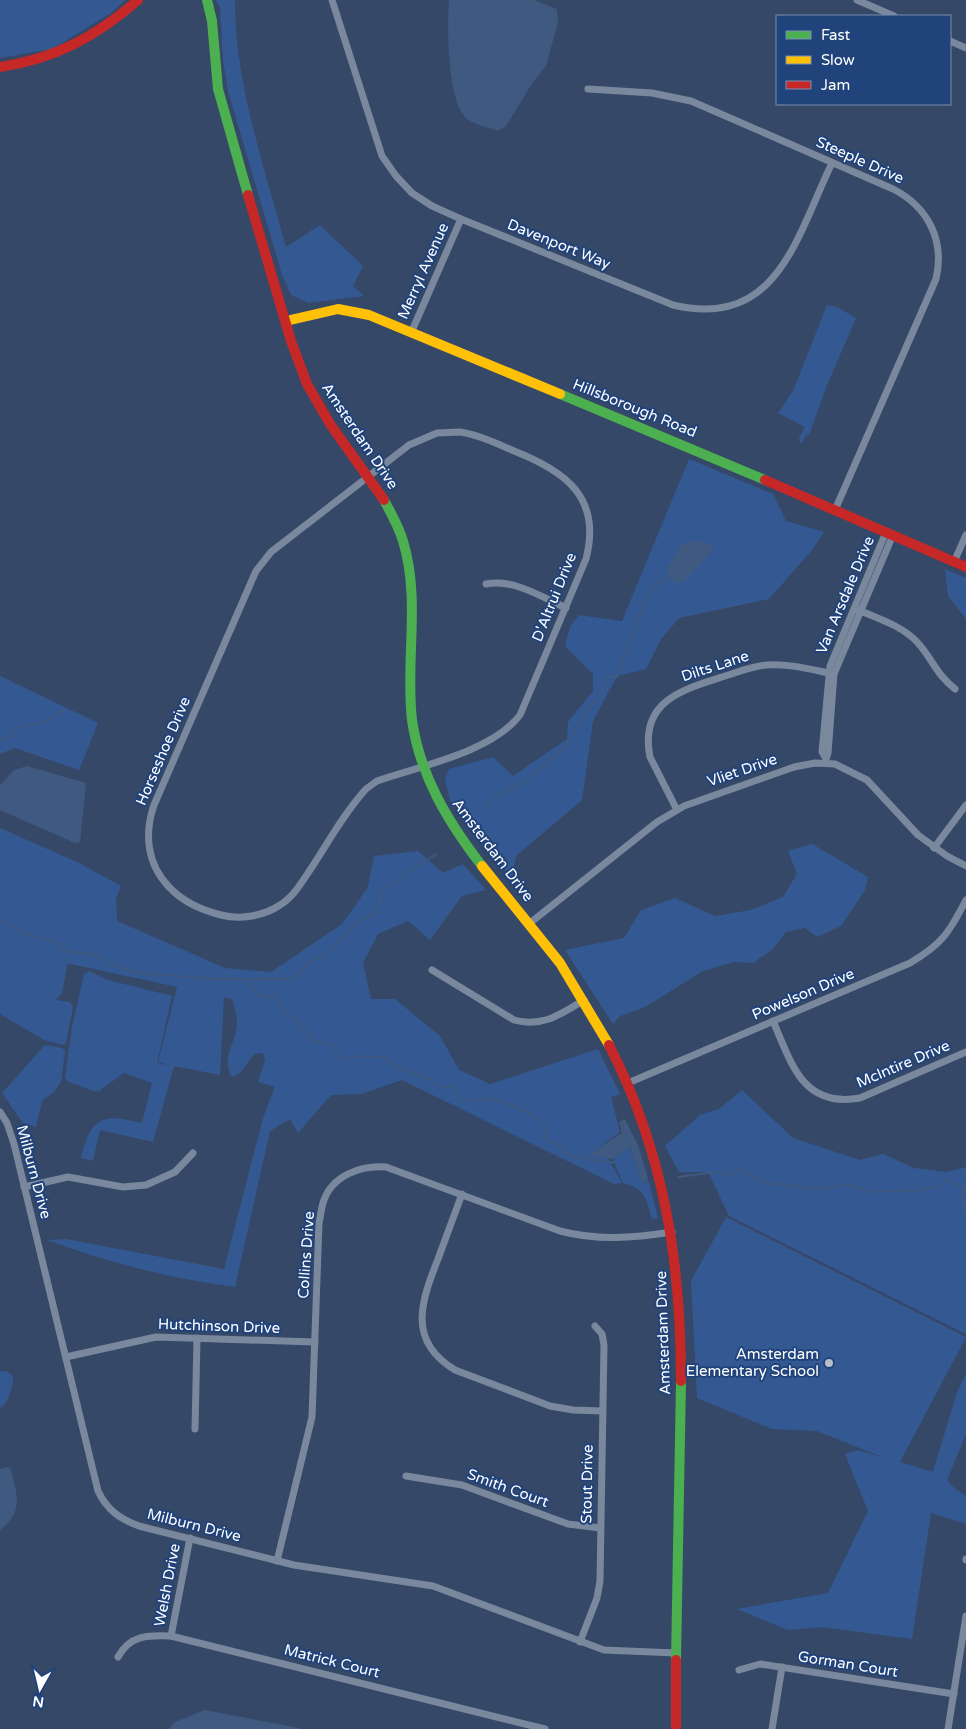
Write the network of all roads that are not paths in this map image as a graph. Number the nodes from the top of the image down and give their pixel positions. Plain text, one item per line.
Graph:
1 (138, 0) edge
2 (207, 0) edge
3 (332, 0) edge
4 (857, 0) edge
5 (892, 15) edge
6 (951, 41) edge
7 (966, 48) edge
8 (0, 67) edge
9 (588, 89) dead end
10 (832, 162) junction
11 (461, 219) junction
12 (286, 322) junction
13 (411, 333) junction
14 (369, 475) junction
15 (835, 510) junction
16 (889, 534) junction
17 (966, 535) edge
18 (954, 562) junction
19 (966, 568) edge
20 (486, 584) dead end
21 (566, 608) junction
22 (856, 609) junction
23 (831, 673) junction
24 (955, 689) dead end
25 (825, 760) junction
26 (423, 765) junction
27 (966, 805) edge
28 (677, 810) junction
29 (934, 848) junction
30 (966, 866) edge
31 (966, 900) edge
32 (530, 923) junction
33 (432, 970) dead end
34 (584, 1000) junction
35 (773, 1021) junction
36 (966, 1052) edge
37 (628, 1083) junction
38 (0, 1112) edge
39 (193, 1153) dead end
40 (24, 1186) junction
41 (462, 1194) junction
42 (672, 1232) junction
43 (595, 1326) dead end
44 (197, 1338) junction
45 (315, 1342) junction
46 (66, 1357) junction
47 (602, 1411) junction
48 (195, 1429) dead end
49 (406, 1476) dead end
50 (600, 1528) junction
51 (190, 1538) junction
52 (277, 1561) junction
53 (966, 1616) edge
54 (171, 1636) junction
55 (580, 1642) junction
56 (676, 1652) junction
57 (118, 1657) dead end
58 (782, 1667) junction
59 (739, 1670) dead end
60 (954, 1694) junction
61 (546, 1729) edge
62 (676, 1729) edge
63 (772, 1729) edge
64 (948, 1729) edge

1 - 8 street
2 - 12 street, Amsterdam Drive
3 - 11 street, Davenport Way
4 - 5 street
6 - 7 street
9 - 10 street, Steeple Drive
10 - 11 street, Davenport Way
10 - 15 street, Steeple Drive
11 - 13 street, Merryl Avenue
12 - 13 street, Hillsborough Road
12 - 14 street, Amsterdam Drive
13 - 15 street, Hillsborough Road
14 - 21 street, D'Altrui Drive
14 - 26 street, Amsterdam Drive
14 - 26 street, Horseshoe Drive
15 - 16 street, Hillsborough Road
16 - 18 street, Hillsborough Road
16 - 22 street, Van Arsdale Drive
17 - 18 street
18 - 19 street, Hillsborough Road
20 - 21 street
21 - 26 street, D'Altrui Drive
22 - 23 street, Van Arsdale Drive
22 - 24 street
23 - 25 street, Van Arsdale Drive
23 - 28 street, Dilts Lane
25 - 28 street, Vliet Drive
25 - 29 street, Vliet Drive
26 - 32 street, Amsterdam Drive
27 - 29 street
28 - 32 street, Vliet Drive
29 - 30 street, Vliet Drive
31 - 35 street, Powelson Drive
32 - 34 street, Amsterdam Drive
33 - 34 street
34 - 37 street, Amsterdam Drive
35 - 36 street, McIntire Drive
35 - 37 street, Powelson Drive
37 - 42 street, Amsterdam Drive
38 - 40 street, Milburn Drive
39 - 40 street
40 - 46 street, Milburn Drive
41 - 42 street, Collins Drive
41 - 45 street, Collins Drive
41 - 47 street
42 - 56 street, Amsterdam Drive
43 - 47 street, Stout Drive
44 - 45 street, Hutchinson Drive
44 - 46 street, Hutchinson Drive
44 - 48 street
45 - 52 street, Collins Drive
46 - 51 street, Milburn Drive
47 - 50 street, Stout Drive
49 - 50 street, Smith Court
50 - 55 street, Stout Drive
51 - 52 street, Milburn Drive
51 - 54 street, Welsh Drive
52 - 55 street, Milburn Drive
53 - 60 street
54 - 57 street, Matrick Court
54 - 61 street, Matrick Court
55 - 56 street, Milburn Drive
56 - 62 street, Amsterdam Drive
58 - 59 street, Gorman Court
58 - 60 street, Gorman Court
58 - 63 street
60 - 64 street

